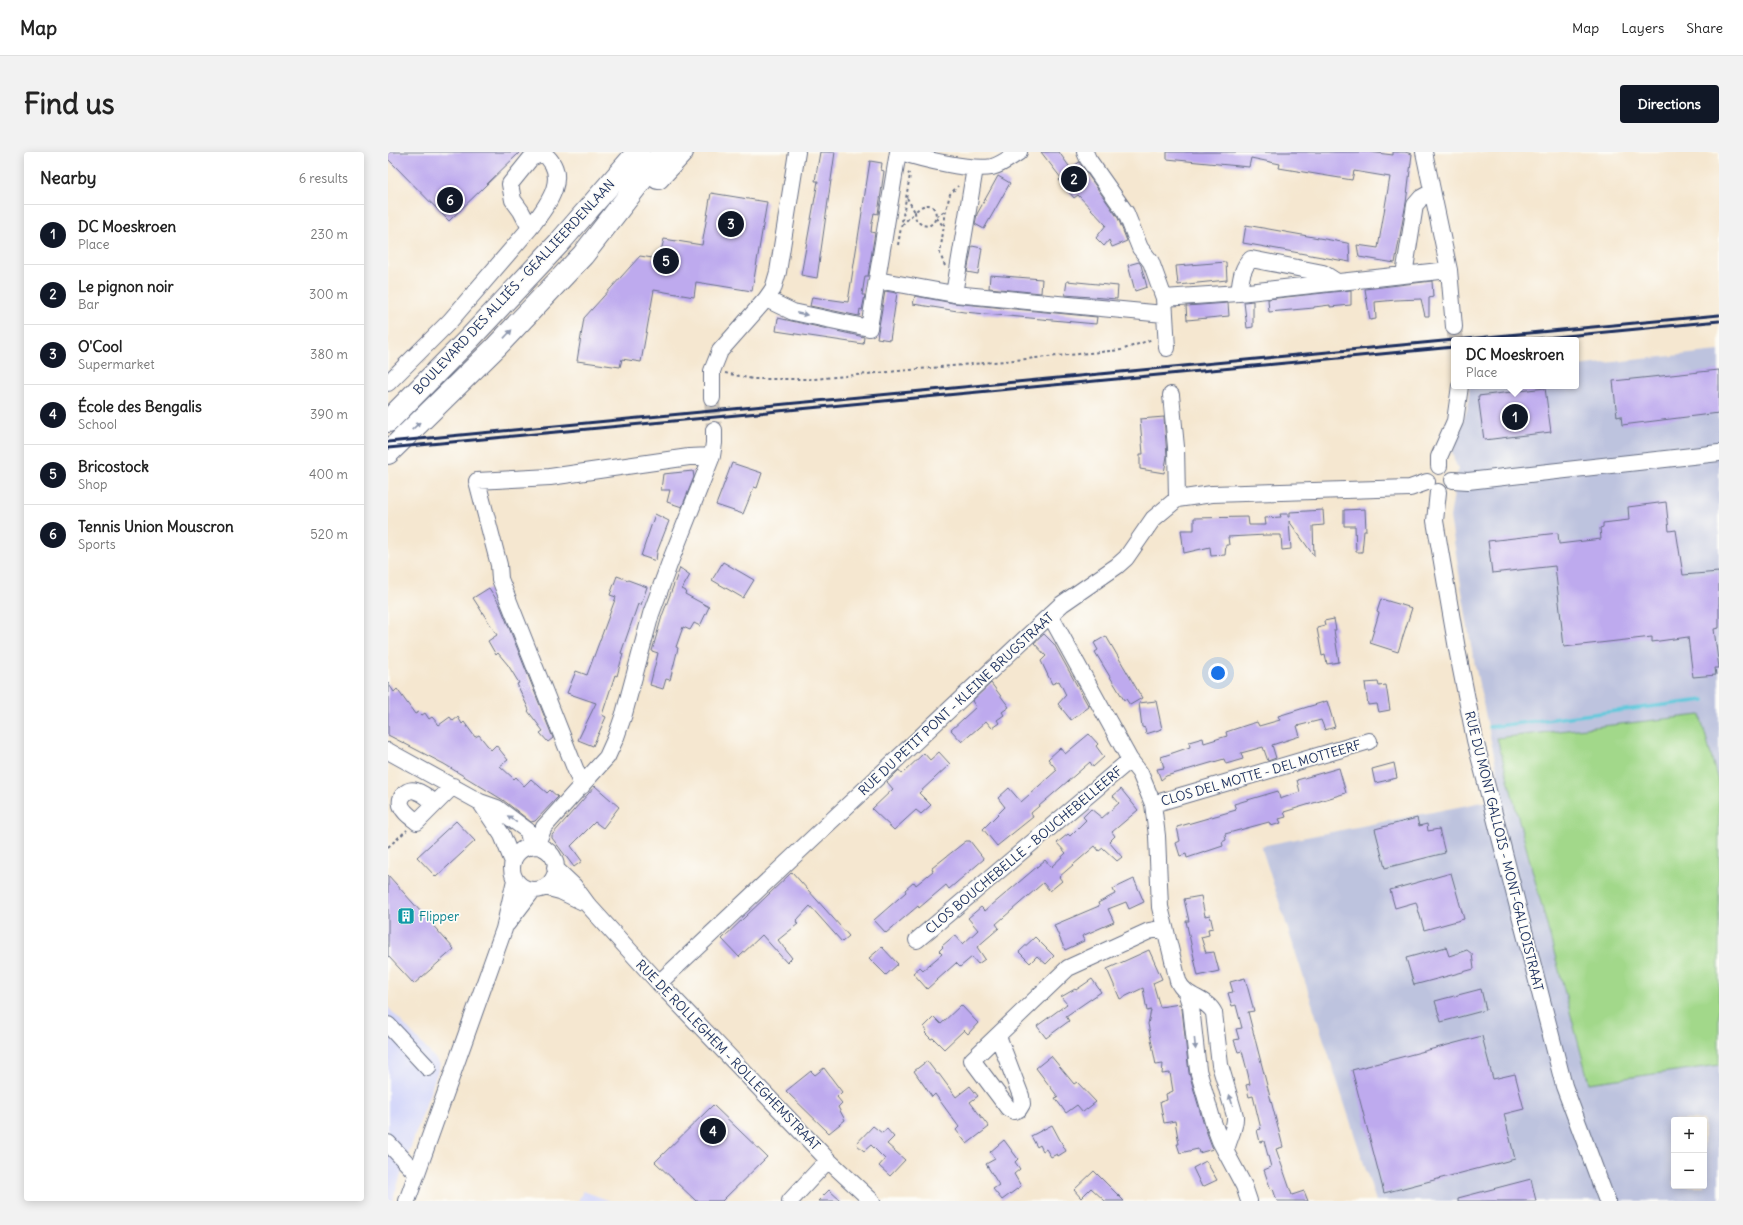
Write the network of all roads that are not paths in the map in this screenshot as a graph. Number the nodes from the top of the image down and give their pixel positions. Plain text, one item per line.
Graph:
1 (625, 152) edge
2 (638, 152) edge
3 (663, 152) edge
4 (682, 152) edge
5 (797, 152) edge
6 (899, 152) edge
7 (1019, 152) edge
8 (1085, 152) edge
9 (1424, 152) edge
10 (975, 168) junction
11 (607, 188) junction
12 (1432, 192) junction
13 (530, 228) dead end
14 (584, 255) junction
15 (1449, 270) junction
16 (1404, 275) junction
17 (877, 280) junction
18 (1337, 282) junction
19 (954, 294) junction
20 (1240, 294) junction
21 (766, 299) junction
22 (1164, 306) junction
23 (1454, 327) tunnel mouth
24 (1166, 341) road end
25 (388, 383) edge
26 (1460, 389) edge
27 (1171, 395) dead end
28 (712, 398) tunnel mouth
29 (388, 420) edge
30 (714, 430) tunnel mouth
31 (388, 453) edge
32 (1719, 453) edge
33 (712, 456) junction
34 (1439, 466) junction
35 (1453, 480) junction
36 (1433, 487) junction
37 (1177, 499) junction
38 (1050, 615) junction
39 (1369, 741) dead end
40 (388, 751) edge
41 (1130, 760) junction
42 (453, 786) junction
43 (582, 786) junction
44 (480, 802) junction
45 (435, 804) junction
46 (1153, 804) junction
47 (533, 846) junction
48 (513, 862) junction
49 (556, 868) junction
50 (515, 880) junction
51 (539, 888) junction
52 (588, 906) junction
53 (1165, 928) junction
54 (504, 929) junction
55 (917, 940) dead end
56 (659, 983) junction
57 (1186, 992) junction
58 (1210, 1007) junction
59 (1192, 1016) junction
60 (388, 1025) edge
61 (998, 1036) dead end
62 (1220, 1065) junction
63 (428, 1068) dead end
64 (1198, 1070) junction
65 (1236, 1119) junction
66 (1213, 1122) junction
67 (388, 1143) edge
68 (1226, 1151) junction
69 (828, 1160) junction
70 (417, 1174) junction
71 (408, 1201) edge
72 (790, 1201) edge
73 (872, 1201) edge
74 (1250, 1201) edge
75 (1607, 1201) edge

1 - 11 highway
2 - 11 highway, BOULEVARD DES ALLIÉS - GEALLIEERDENLAAN
3 - 14 highway, BOULEVARD DES ALLIÉS - GEALLIEERDENLAAN
4 - 14 highway
5 - 21 street
6 - 10 street
6 - 17 street
7 - 10 street
8 - 22 street
9 - 12 street
10 - 19 street
11 - 29 highway, BOULEVARD DES ALLIÉS - GEALLIEERDENLAAN
12 - 15 street
12 - 16 street
13 - 25 street
31 -> 14 highway, BOULEVARD DES ALLIÉS - GEALLIEERDENLAAN
15 - 16 street
15 - 23 street
16 - 18 street
17 - 19 street
21 -> 17 street
18 - 20 street
18 - 20 street
19 - 22 street
20 - 22 street
21 - 28 street
22 - 24 street
26 - 34 street
27 - 37 street
30 - 33 street
32 - 35 street
33 - 43 street
33 - 43 street
34 - 35 street
34 - 36 street
35 - 36 street
36 - 37 street
36 - 75 street, RUE DU MONT GALLOIS - MONT-GALLOISTRAAT
37 - 38 street, RUE DU PETIT PONT - KLEINE BRUGSTRAAT
38 - 41 street
38 - 56 street, RUE DU PETIT PONT - KLEINE BRUGSTRAAT
39 - 46 street, CLOS DEL MOTTE - DEL MOTTEERF
40 - 42 street
41 - 46 street
41 - 55 street, CLOS BOUCHEBELLE - BOUCHEBELLEERF
42 - 44 street
42 - 45 street
43 - 47 street
47 -> 44 street
44 - 48 street
45 - 45 street
46 - 53 street
47 - 48 street
47 - 49 street
48 - 50 street
49 - 51 street
49 - 52 street, RUE DE ROLLEGHEM - ROLLEGHEMSTRAAT
50 - 51 street
50 - 54 street
51 - 52 street, RUE DE ROLLEGHEM - ROLLEGHEMSTRAAT
51 - 54 street
52 - 56 street, RUE DE ROLLEGHEM - ROLLEGHEMSTRAAT
53 - 57 street
53 - 61 street
54 - 70 street
56 - 69 street, RUE DE ROLLEGHEM - ROLLEGHEMSTRAAT
57 - 58 street
57 - 59 street
58 - 59 street
58 - 62 street
59 -> 64 street
60 - 63 street
62 - 64 street
65 -> 62 street
64 - 66 street
65 - 66 street
65 - 68 street
66 - 68 street
67 - 70 street
68 - 74 street
69 - 72 street
69 - 73 street, RUE DE ROLLEGHEM - ROLLEGHEMSTRAAT
70 - 71 street

